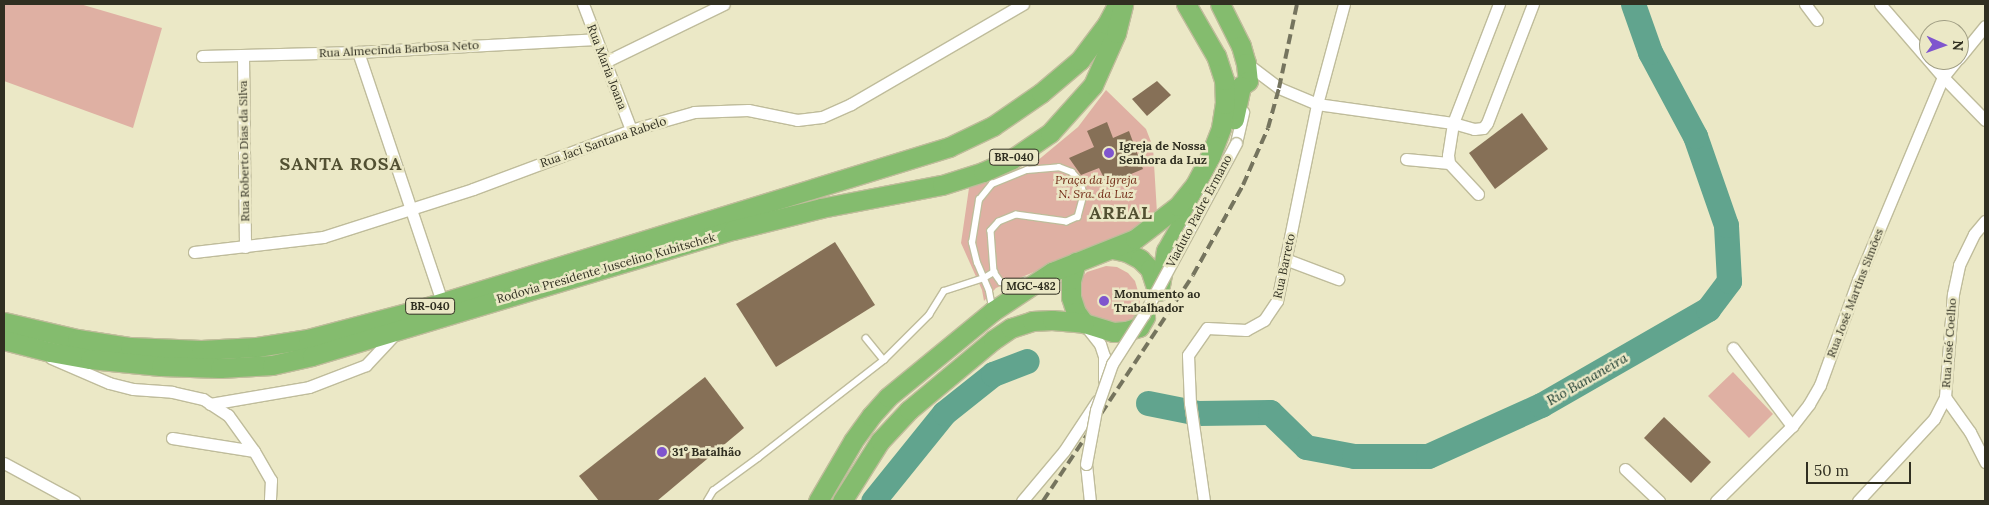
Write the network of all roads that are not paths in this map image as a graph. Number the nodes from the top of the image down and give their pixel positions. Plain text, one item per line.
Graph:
1 (583, 4) edge
2 (724, 4) edge
3 (1023, 4) edge
4 (1117, 4) edge
5 (1123, 4) edge
6 (1186, 4) edge
7 (1220, 4) edge
8 (1344, 4) edge
9 (1499, 4) edge
10 (1533, 4) edge
11 (1805, 4) edge
12 (1880, 4) edge
13 (1817, 20) dead end
14 (1985, 26) edge
15 (596, 39) junction
16 (1969, 46) edge
17 (358, 52) junction
18 (243, 55) junction
19 (202, 56) dead end
20 (605, 62) junction
21 (1949, 70) edge
22 (1943, 77) junction
23 (1240, 78) junction
24 (1317, 104) junction
25 (1985, 120) edge
26 (1453, 123) junction
27 (631, 130) junction
28 (1406, 160) dead end
29 (1449, 163) junction
30 (1478, 194) dead end
31 (412, 209) junction
32 (1985, 221) edge
33 (245, 247) junction
34 (1113, 249) junction
35 (194, 252) dead end
36 (1286, 259) junction
37 (1076, 262) junction
38 (994, 272) junction
39 (1052, 272) junction
40 (984, 278) junction
41 (1338, 279) dead end
42 (1158, 298) junction
43 (442, 302) junction
44 (993, 311) junction
45 (4, 322) edge
46 (1084, 323) junction
47 (1139, 327) junction
48 (399, 330) junction
49 (866, 338) dead end
50 (4, 340) edge
51 (29, 347) junction
52 (1733, 348) dead end
53 (884, 360) junction
54 (1103, 392) junction
55 (1945, 397) junction
56 (210, 404) junction
57 (1792, 426) junction
58 (172, 438) dead end
59 (254, 451) junction
60 (1985, 462) edge
61 (4, 463) edge
62 (1625, 469) dead end
63 (74, 501) edge
64 (270, 501) edge
65 (707, 501) edge
66 (818, 501) edge
67 (842, 501) edge
68 (1022, 501) edge
69 (1090, 501) edge
70 (1204, 501) edge
71 (1658, 501) edge
72 (1716, 501) edge
73 (1858, 501) edge

1 - 15 street, Rua Maria Joana
2 - 20 street
3 - 27 street, Rua Jaci Santana Rabelo
4 - 43 highway, Rodovia Presidente Juscelino Kubitschek / BR-040
5 - 48 highway, Rodovia Presidente Juscelino Kubitschek / BR-040
6 - 23 highway, MGC-482
7 - 23 highway, MGC-482
8 - 24 street, Rua Barreto
9 - 26 street
10 - 26 street
11 - 13 street
12 - 22 street
14 - 16 street, Rua José Martins Simões
15 - 17 street, Rua Almecinda Barbosa Neto
15 - 20 street, Rua Maria Joana
17 - 18 street, Rua Almecinda Barbosa Neto
17 - 31 street
18 - 19 street, Rua Almecinda Barbosa Neto
18 - 33 street, Rua Roberto Dias da Silva
20 - 27 street, Rua Maria Joana
21 - 22 street, Rua José Martins Simões
22 - 25 street
22 - 57 street, Rua José Martins Simões
23 - 24 street
23 - 34 highway, MGC-482
23 - 42 highway
23 - 69 street, Viaduto Padre Ermano, bridge
24 - 26 street
24 - 36 street, Rua Barreto
26 - 29 street
27 - 31 street, Rua Jaci Santana Rabelo
28 - 29 street
29 - 30 street
31 - 33 street, Rua Jaci Santana Rabelo
31 - 43 street
32 - 55 street, Rua José Coelho
33 - 35 street, Rua Jaci Santana Rabelo
34 - 37 highway, MGC-482
34 - 42 highway
36 - 41 street
36 - 70 street, Rua Barreto
37 - 39 highway, MGC-482
37 - 46 highway
38 - 39 lane
38 - 40 lane
38 - 40 lane
39 - 44 highway, MGC-482
40 - 44 lane
40 - 53 lane
42 - 47 highway
43 - 45 highway, Rodovia Presidente Juscelino Kubitschek / BR-040
44 - 66 highway, MGC-482
46 - 47 highway
46 - 54 street
46 - 67 highway
47 - 54 street
48 - 51 highway, Rodovia Presidente Juscelino Kubitschek / BR-040
48 - 56 street
49 - 53 lane
50 - 51 highway, Rodovia Presidente Juscelino Kubitschek / BR-040
51 - 56 street
52 - 57 street
53 - 65 lane
54 - 68 street
55 - 60 street
55 - 73 street, Rua José Coelho
56 - 59 street
57 - 72 street, Rua José Martins Simões
58 - 59 street
59 - 64 street
61 - 63 street
62 - 71 street

